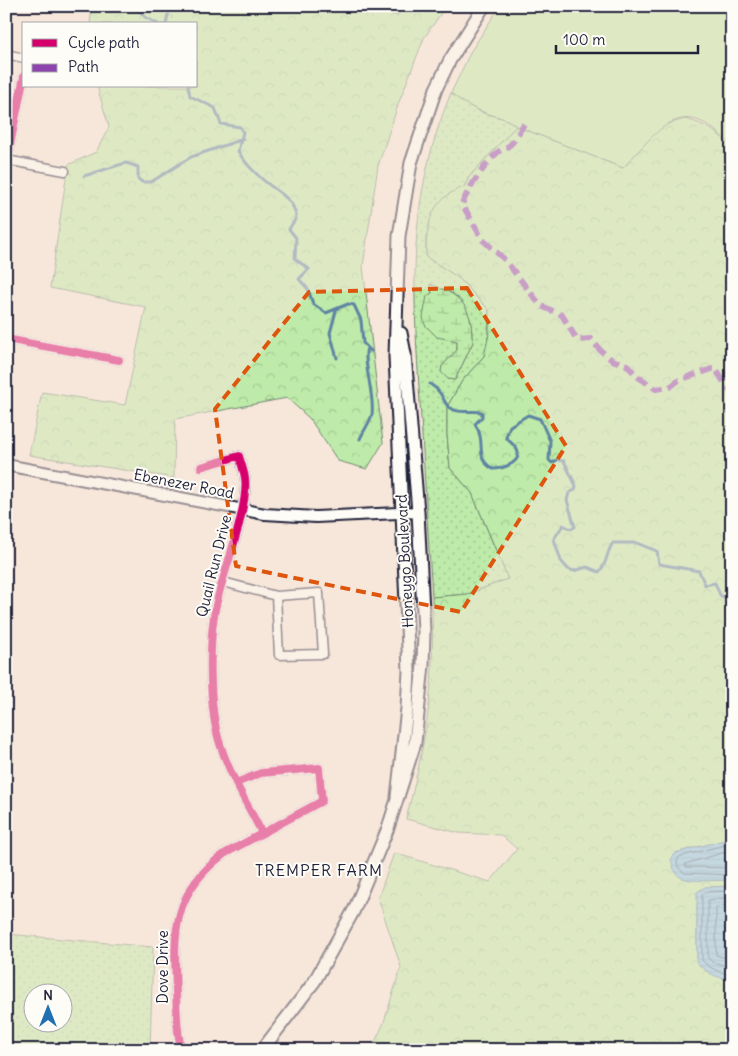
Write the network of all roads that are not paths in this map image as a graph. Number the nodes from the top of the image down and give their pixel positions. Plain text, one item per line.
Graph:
1 (484, 6) edge
2 (6, 54) edge
3 (22, 58) edge
4 (22, 86) edge
5 (7, 162) edge
6 (64, 171) dead end
7 (398, 321) junction
8 (6, 339) edge
9 (119, 360) dead end
10 (6, 465) edge
11 (201, 467) dead end
12 (241, 511) junction
13 (418, 512) junction
14 (401, 513) junction
15 (223, 582) junction
16 (276, 596) junction
17 (236, 783) junction
18 (397, 797) junction
19 (262, 833) junction
20 (182, 1050) edge
21 (262, 1050) edge

1 - 7 main road, Honeygo Boulevard
2 - 3 street
4 - 5 street
5 - 6 street
7 - 13 main road, Honeygo Boulevard
7 - 14 main road, Honeygo Boulevard
8 - 9 street
10 - 12 street, Ebenezer Road
11 - 12 street, Quail Run Drive
12 - 14 street, Ebenezer Road
12 - 15 street, Quail Run Drive
13 - 14 street, Ebenezer Road
13 - 18 main road, Honeygo Boulevard
14 - 18 main road, Honeygo Boulevard
15 - 16 street
15 - 17 street, Quail Run Drive
16 - 16 street
17 - 19 street, Quail Run Drive
17 - 19 street, Dove Drive
18 - 21 main road, Honeygo Boulevard
19 - 20 street, Dove Drive

